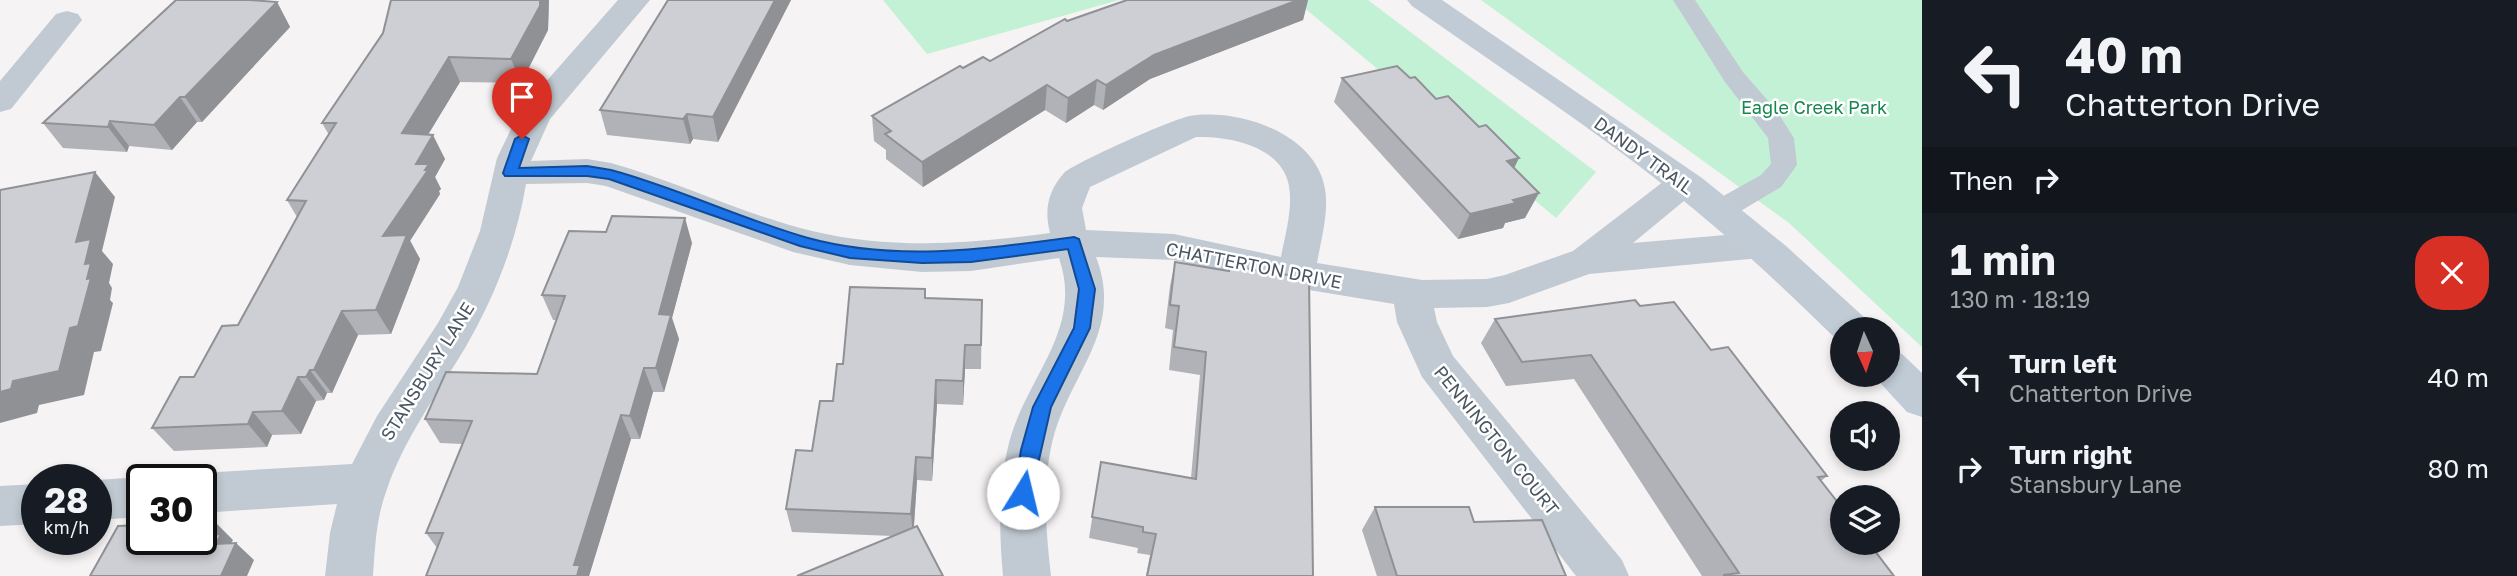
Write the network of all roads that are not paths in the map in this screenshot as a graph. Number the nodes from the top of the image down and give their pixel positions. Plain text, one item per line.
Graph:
1 (633, 0) edge
2 (1422, 0) edge
3 (1684, 0) edge
4 (67, 20) dead end
5 (0, 102) edge
6 (510, 173) junction
7 (1684, 183) junction
8 (1719, 211) junction
9 (1074, 243) junction
10 (1760, 245) junction
11 (1586, 261) junction
12 (1297, 274) junction
13 (1411, 293) junction
14 (1839, 317) edge
15 (1900, 377) edge
16 (1922, 400) edge
17 (365, 483) junction
18 (217, 493) edge
19 (21, 505) edge
20 (0, 506) edge
21 (349, 576) edge
22 (1027, 576) edge
23 (1605, 576) edge

1 - 6 street, STANSBURY LANE
2 - 7 street, DANDY TRAIL
3 - 8 lane
4 - 5 street
6 - 9 street, CHATTERTON DRIVE
6 - 17 street, STANSBURY LANE
7 - 8 street, DANDY TRAIL
7 - 11 street, CHATTERTON DRIVE
8 - 10 street, DANDY TRAIL
9 - 12 street, CHATTERTON DRIVE
9 - 12 street
9 - 22 street
10 - 11 street
10 - 14 street, DANDY TRAIL
11 - 13 street, CHATTERTON DRIVE
12 - 13 street, CHATTERTON DRIVE
13 - 23 street, PENNINGTON COURT
15 - 16 street
17 - 18 street
17 - 21 street, STANSBURY LANE
19 - 20 street

